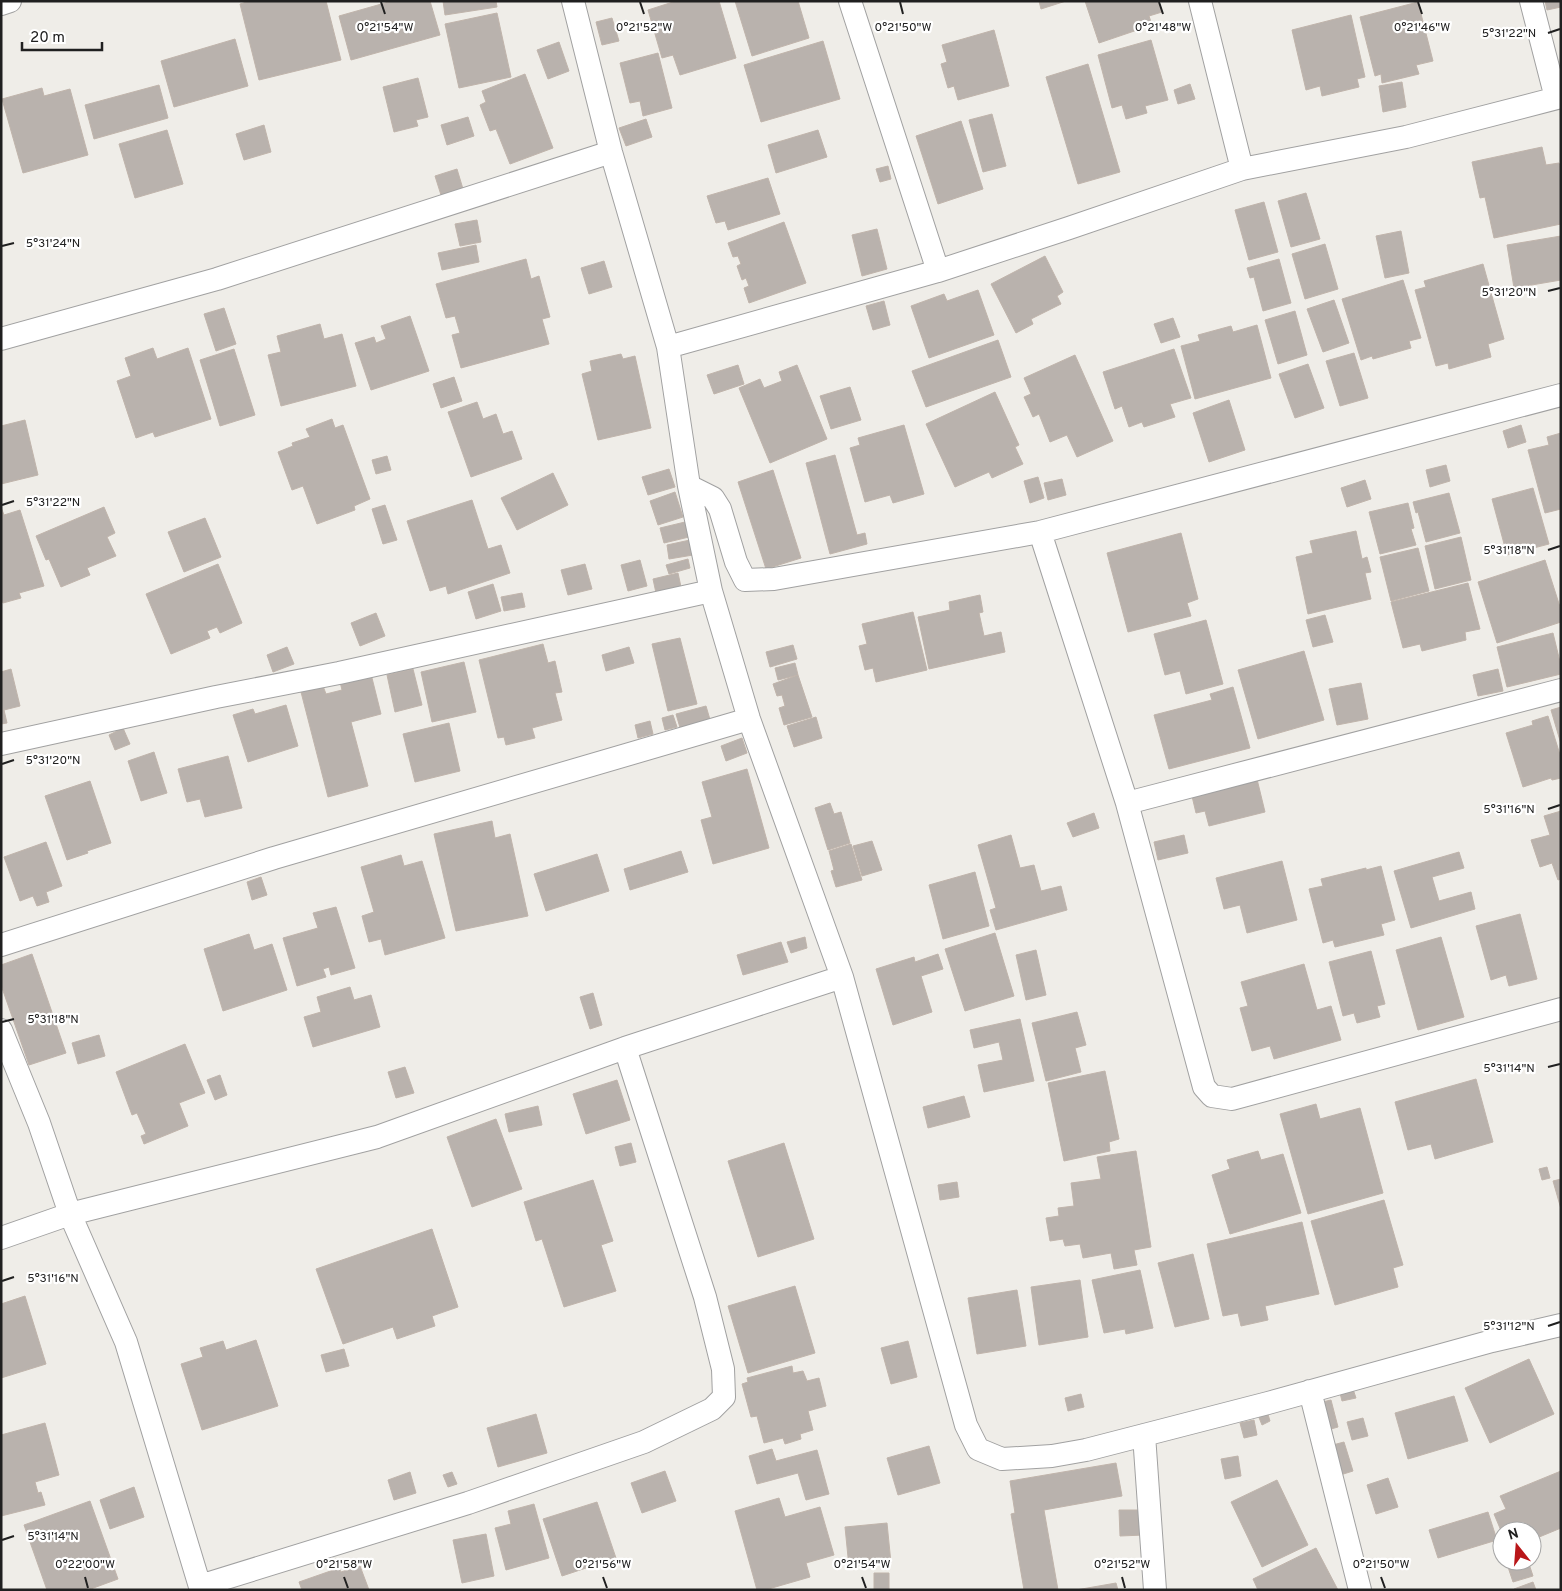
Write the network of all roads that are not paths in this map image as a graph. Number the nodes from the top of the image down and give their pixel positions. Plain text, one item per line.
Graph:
1 (10, 1) edge
2 (573, 1) edge
3 (850, 1) edge
4 (1200, 1) edge
5 (1532, 1) edge
6 (1, 4) edge
7 (1558, 98) edge
8 (611, 152) junction
9 (1242, 169) junction
10 (938, 271) junction
11 (1, 339) edge
12 (668, 347) junction
13 (1561, 395) edge
14 (689, 486) junction
15 (1040, 532) junction
16 (711, 591) junction
17 (1561, 690) edge
18 (749, 719) junction
19 (1, 744) edge
20 (1127, 803) junction
21 (1, 945) edge
22 (842, 977) junction
23 (1561, 1009) edge
24 (1, 1030) edge
25 (625, 1048) junction
26 (70, 1214) junction
27 (1, 1238) edge
28 (1561, 1325) edge
29 (1310, 1391) junction
30 (1144, 1435) junction
31 (200, 1588) edge
32 (1155, 1590) edge
33 (1360, 1590) edge

1 - 6 street
2 - 8 street
3 - 10 street
4 - 9 street
5 - 7 street
7 - 9 street
8 - 11 street
8 - 12 street
9 - 10 street
10 - 12 street
12 - 14 street
13 - 15 street
14 - 15 street
14 - 16 street
15 - 20 street
16 - 18 street
16 - 19 street
17 - 20 street
18 - 21 street
18 - 22 street
20 - 23 street
22 - 25 street
22 - 30 street
24 - 26 street
25 - 26 street
25 - 31 street
26 - 27 street
26 - 31 street
28 - 29 street
29 - 30 street
29 - 33 street
30 - 32 street

